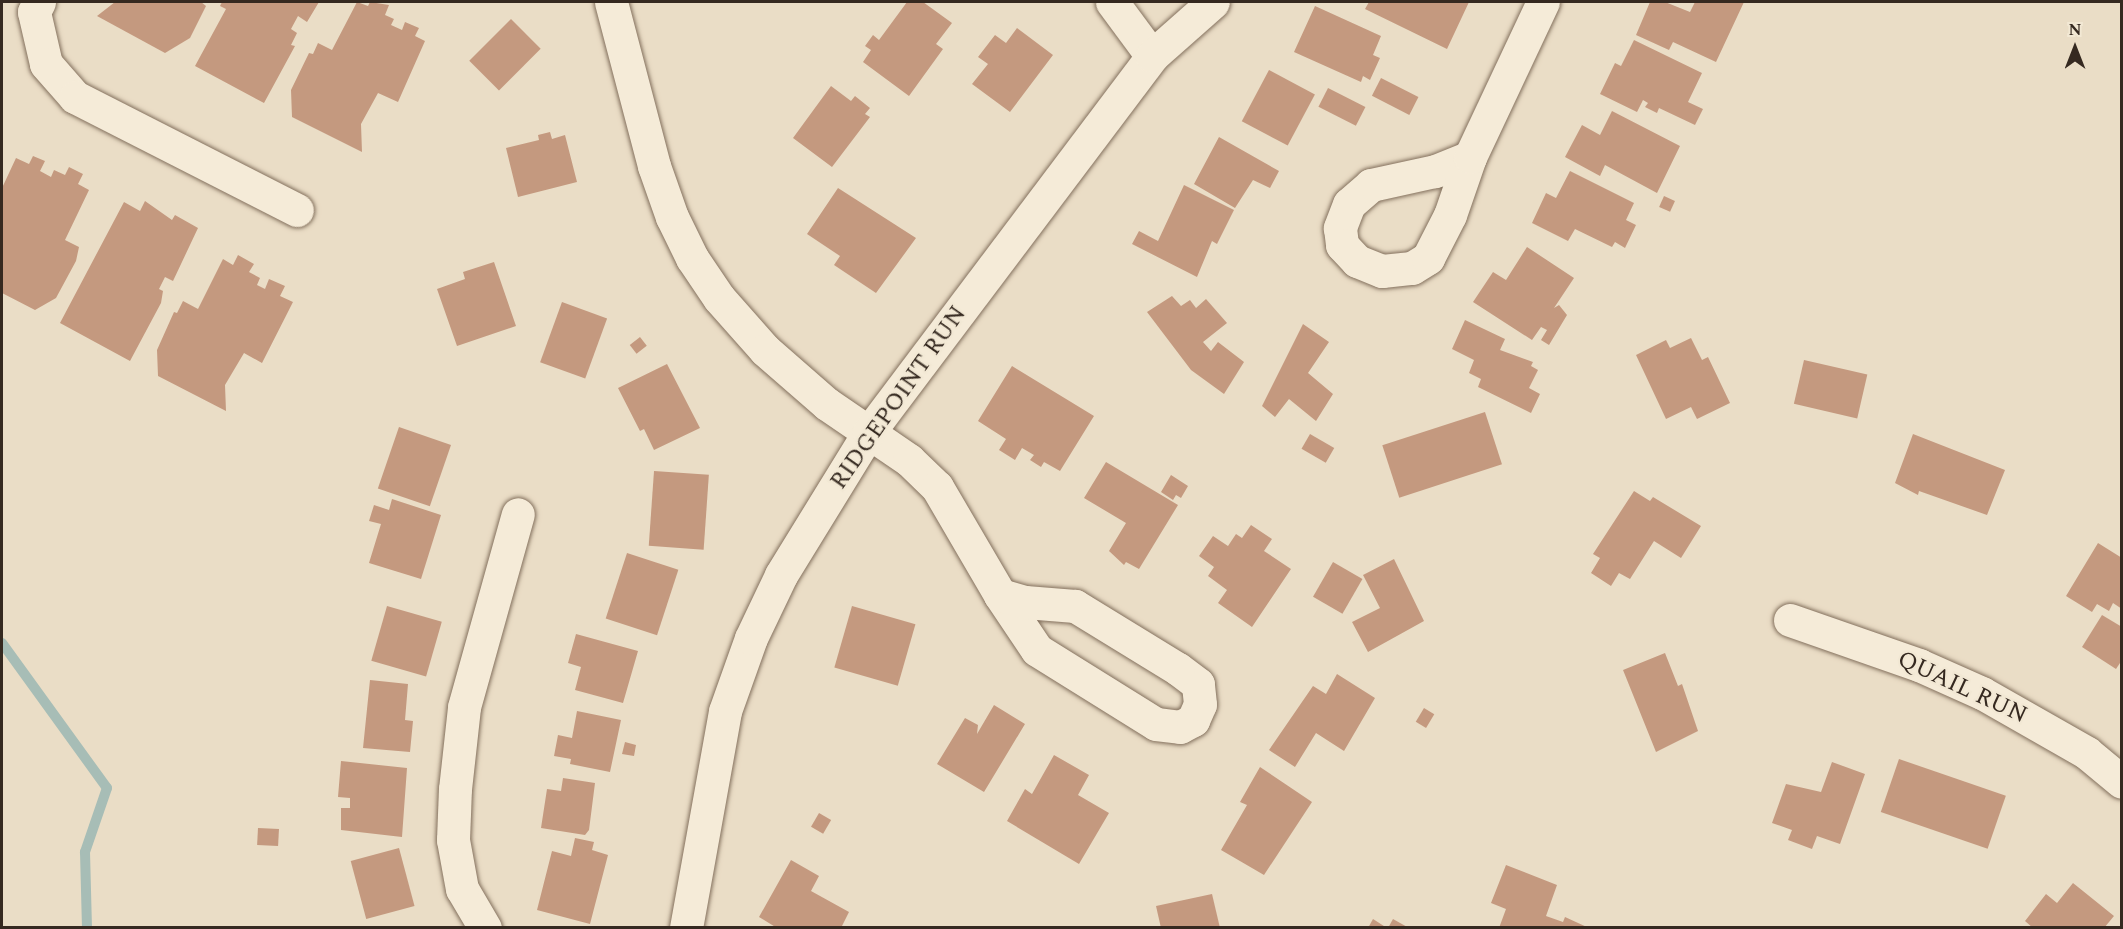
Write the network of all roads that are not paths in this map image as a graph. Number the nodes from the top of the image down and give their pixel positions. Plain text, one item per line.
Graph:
1 (39, 2) edge
2 (611, 2) edge
3 (1112, 2) edge
4 (1213, 2) edge
5 (1543, 2) edge
6 (1152, 56) junction
7 (1470, 157) dead end
8 (297, 210) dead end
9 (869, 432) junction
10 (518, 514) dead end
11 (1000, 595) junction
12 (1790, 620) dead end
13 (2121, 782) edge
14 (485, 927) edge
15 (686, 927) edge

1 - 8 street
2 - 9 street
3 - 6 street
4 - 6 street, RIDGEPOINT RUN
5 - 7 street
6 - 9 street, RIDGEPOINT RUN
9 - 11 street
9 - 15 street, RIDGEPOINT RUN
10 - 14 street
11 - 11 street
12 - 13 street, QUAIL RUN

